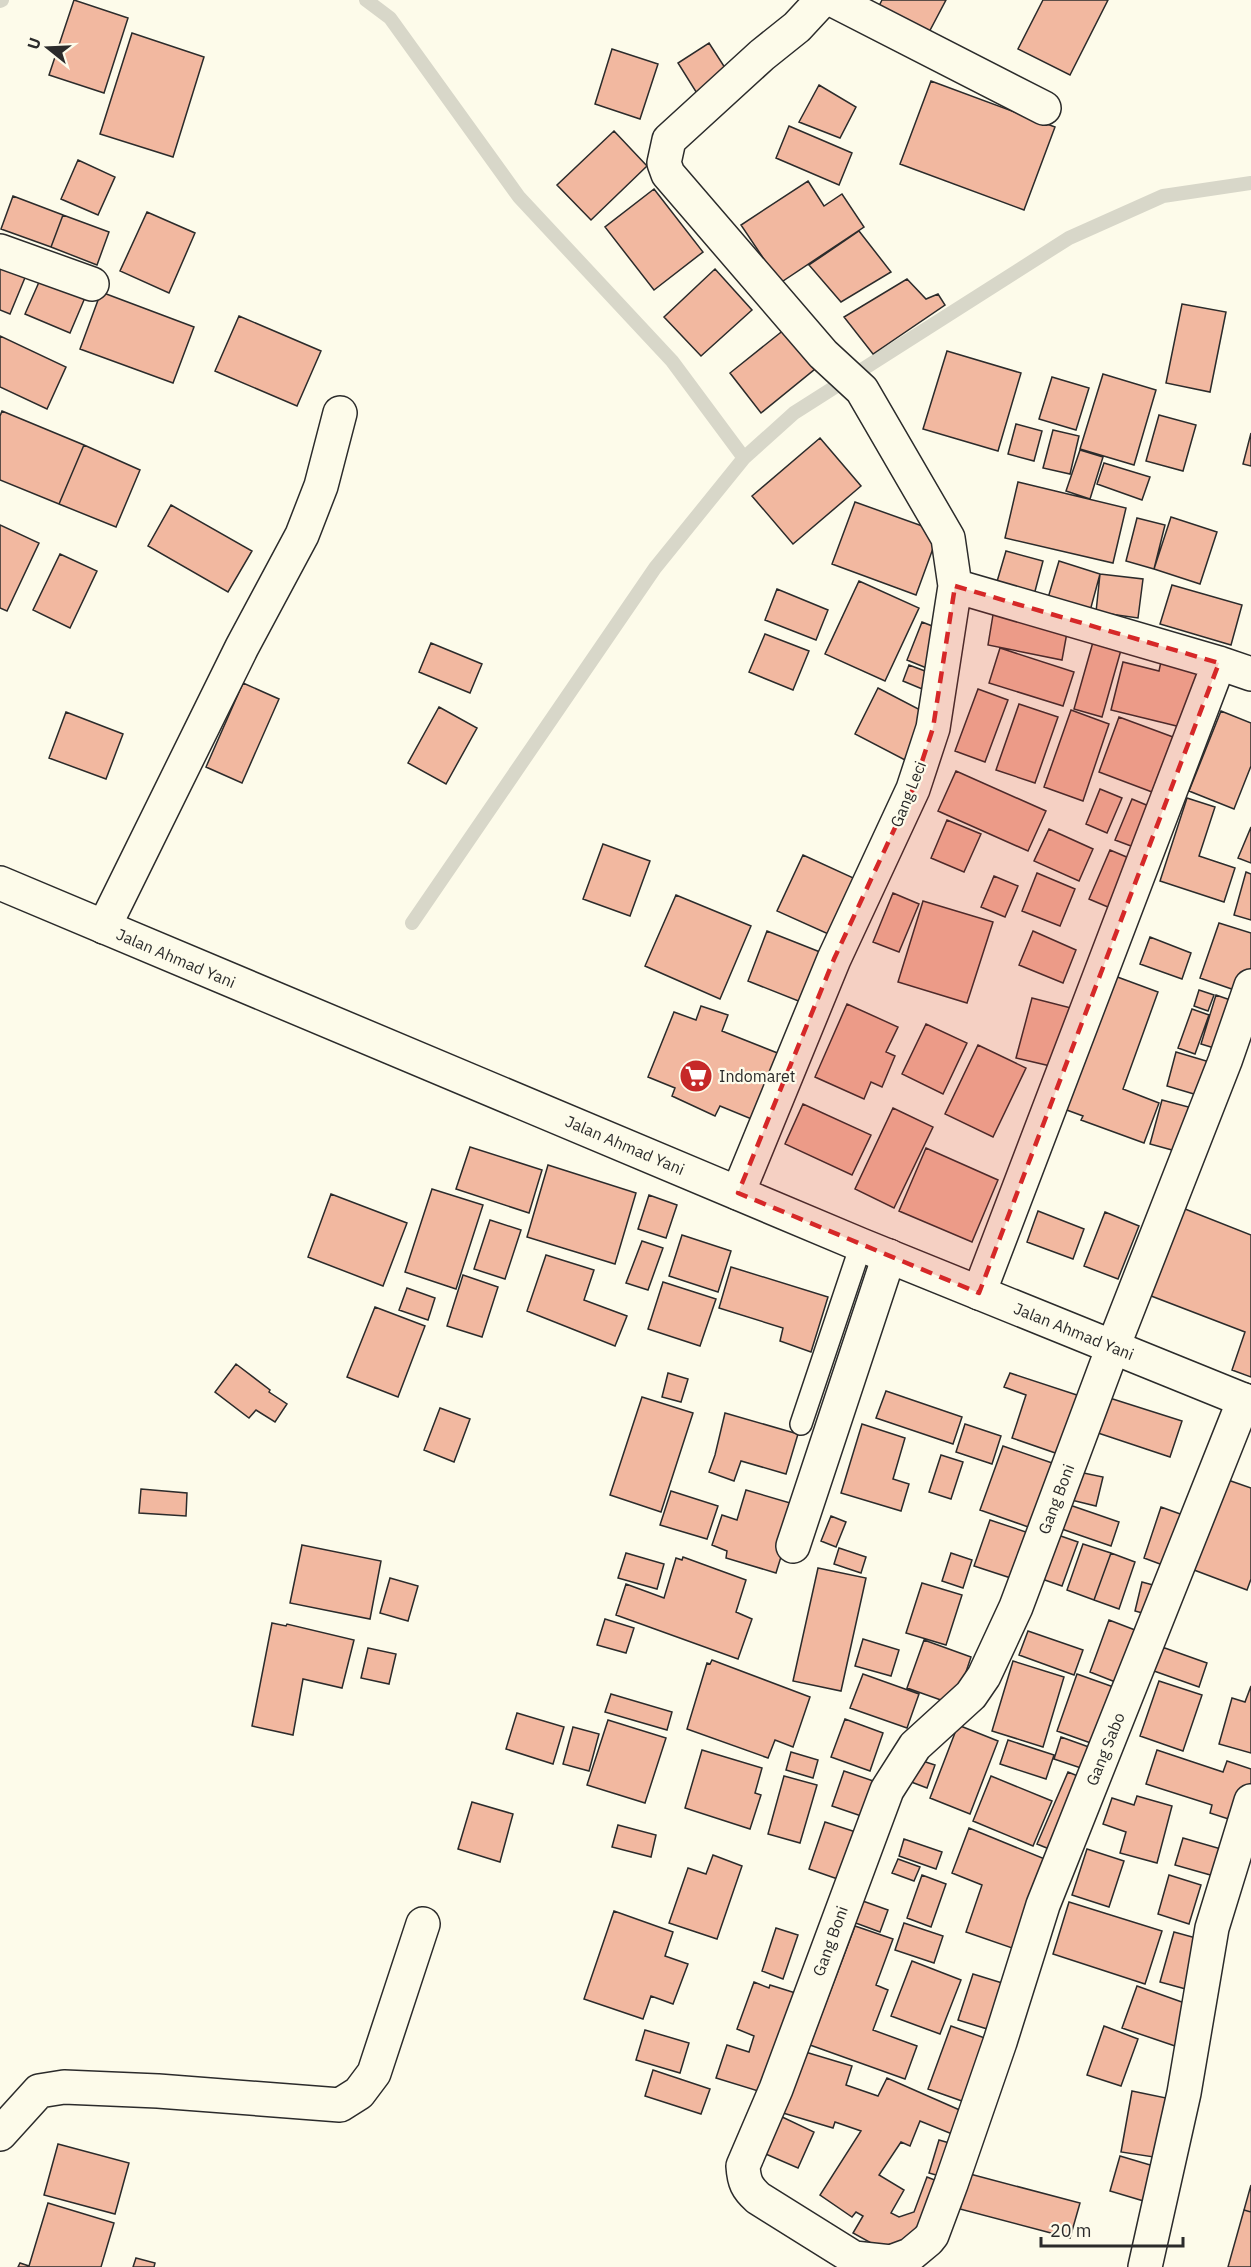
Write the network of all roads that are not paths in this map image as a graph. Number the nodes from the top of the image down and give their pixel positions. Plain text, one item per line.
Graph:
1 (822, 0) edge
2 (833, 0) edge
3 (1044, 108) dead end
4 (0, 251) edge
5 (92, 284) dead end
6 (339, 413) dead end
7 (956, 586) junction
8 (1219, 663) junction
9 (1251, 674) edge
10 (0, 883) edge
11 (104, 927) junction
12 (1251, 986) edge
13 (738, 1193) junction
14 (875, 1250) junction
15 (979, 1293) junction
16 (1113, 1347) junction
17 (1248, 1402) edge
18 (801, 1424) dead end
19 (793, 1546) dead end
20 (1251, 1801) edge
21 (423, 1924) dead end
22 (980, 2102) joint
23 (0, 2134) edge
24 (1145, 2267) edge

1 - 7 street, Gang Leci
2 - 3 street
4 - 5 street
6 - 11 street
7 - 8 street
7 - 13 street, Gang Leci
8 - 9 street
8 - 15 street
10 - 11 street, Jalan Ahmad Yani
11 - 13 street, Jalan Ahmad Yani
12 - 16 street, Gang Boni
13 - 14 street, Jalan Ahmad Yani
14 - 15 street, Jalan Ahmad Yani
14 - 18 lane
14 - 19 street
15 - 16 street, Jalan Ahmad Yani
16 - 17 street, Jalan Ahmad Yani
16 - 22 street, Gang Boni
17 - 22 street, Gang Sabo
20 - 24 street
21 - 23 street

